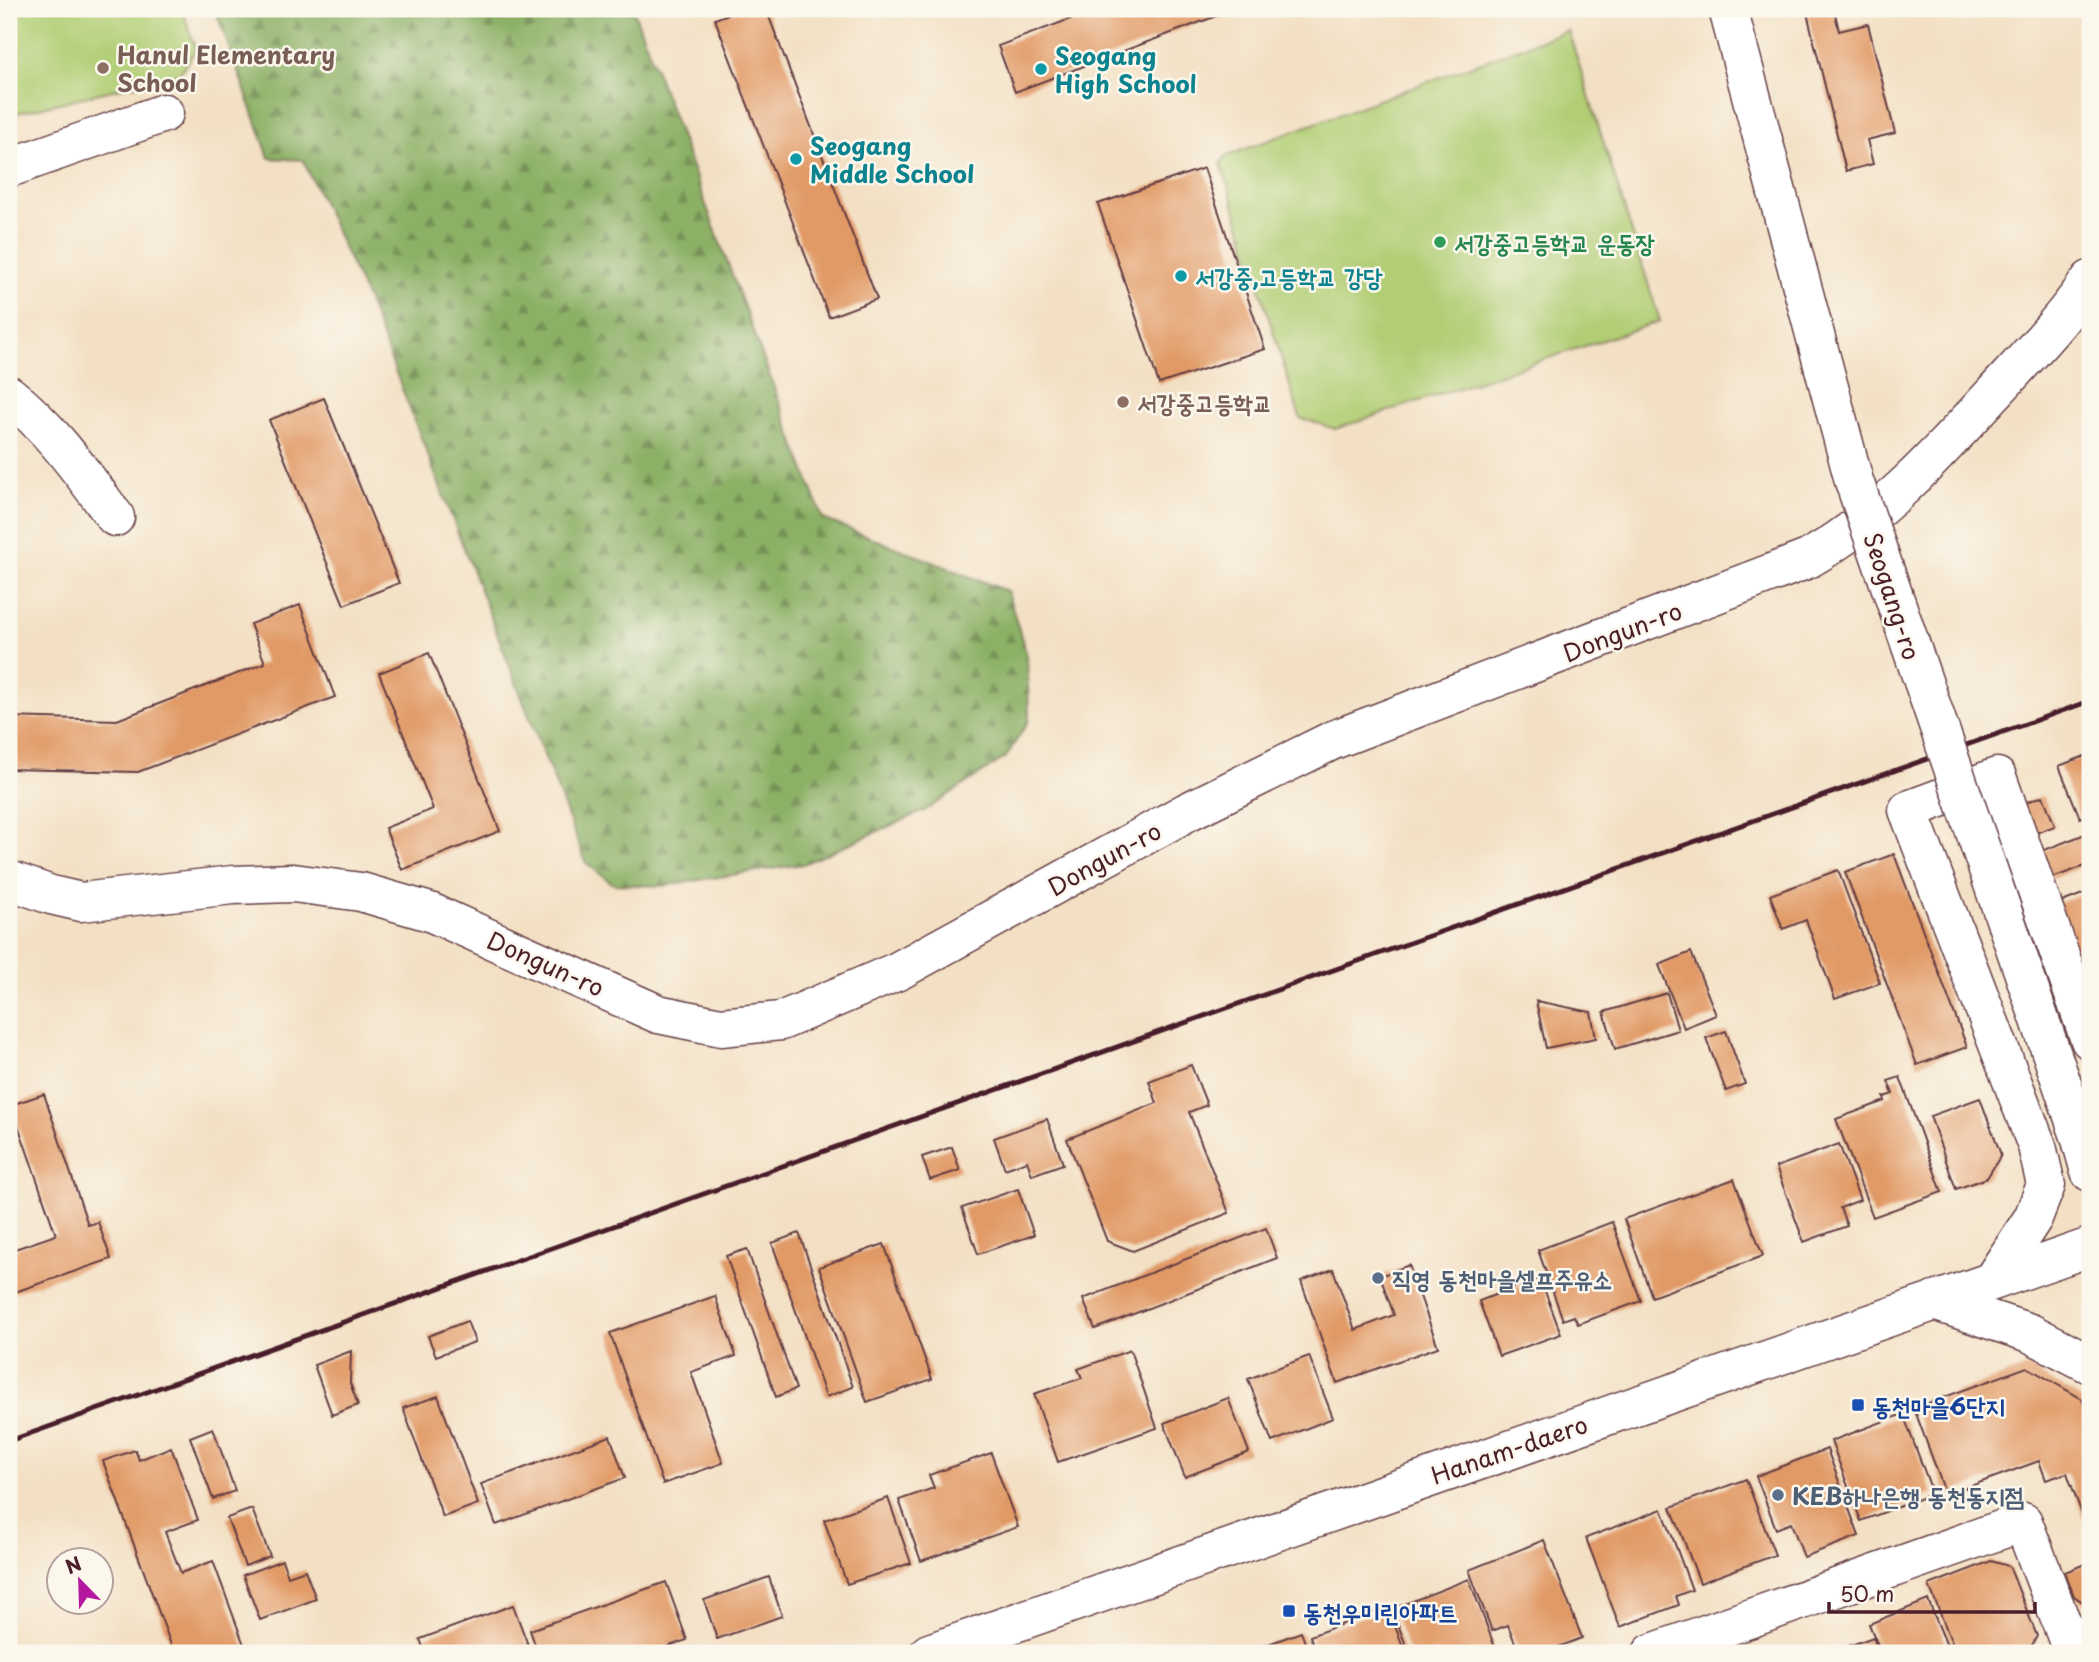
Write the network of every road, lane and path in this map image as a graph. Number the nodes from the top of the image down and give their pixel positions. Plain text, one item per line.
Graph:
1 (1728, 9) edge
2 (164, 113) dead end
3 (9, 168) edge
4 (2090, 280) edge
5 (9, 395) edge
6 (116, 517) dead end
7 (9, 880) edge
8 (2090, 1040) edge
9 (2090, 1172) edge
10 (2090, 1247) edge
11 (1992, 1281) junction
12 (1934, 1301) junction
13 (2090, 1364) edge
14 (982, 1644) edge
15 (929, 1653) edge
16 (1652, 1653) edge
17 (2073, 1653) edge

1 - 9 street, Seogang-ro, bridge
2 - 3 street
4 - 7 street, Dongun-ro
5 - 6 street
8 - 11 street
10 - 11 street, Hanam-daero
11 - 12 street, Hanam-daero
12 - 13 street
12 - 14 street, Hanam-daero
14 - 15 street, Hanam-daero
16 - 17 street

